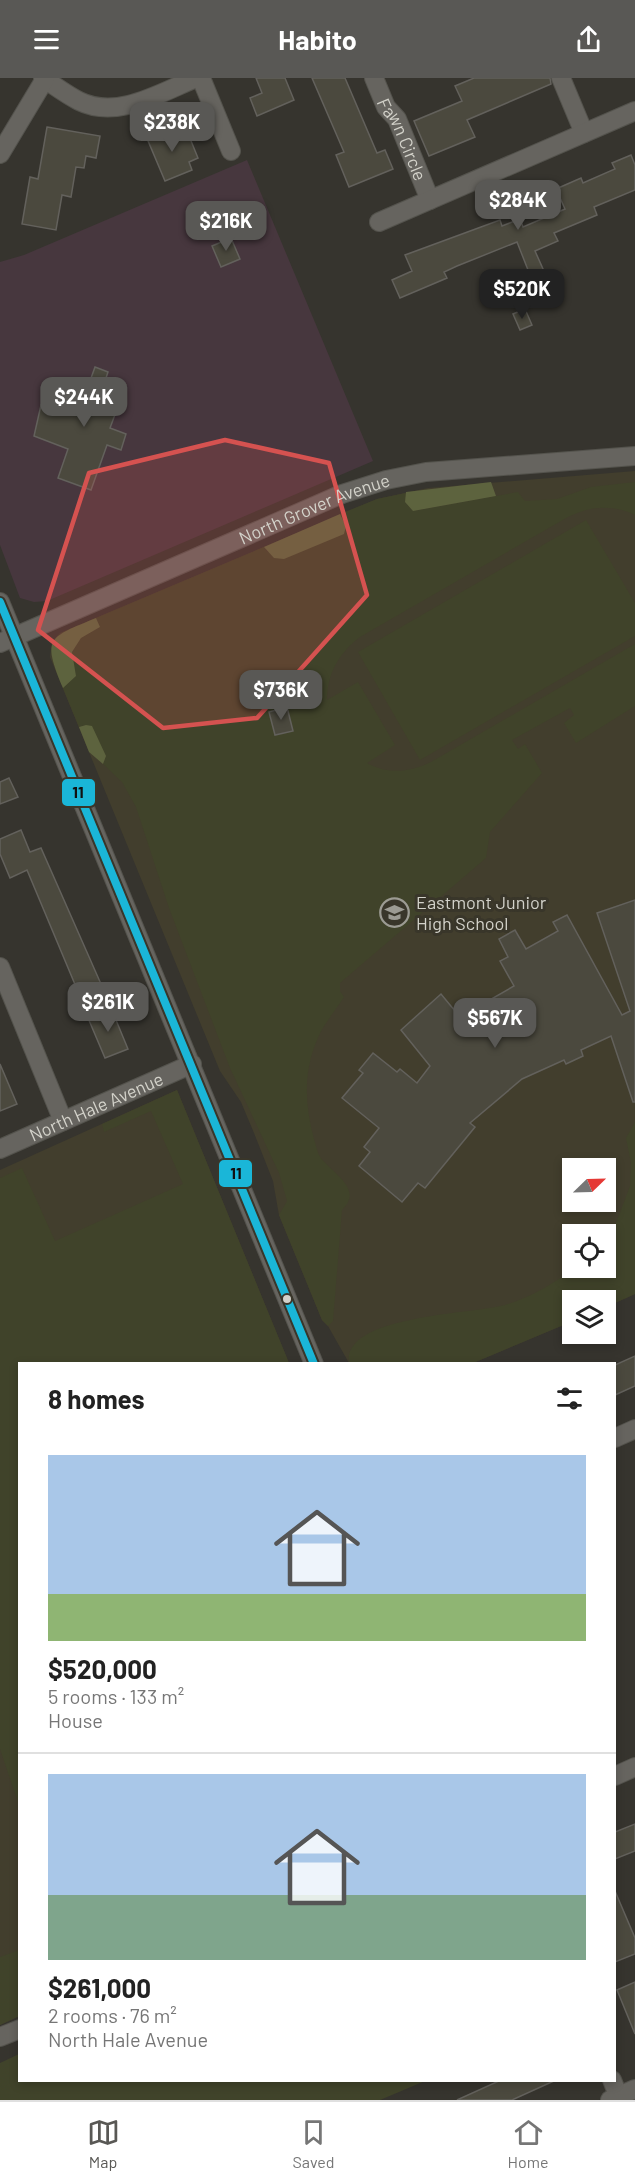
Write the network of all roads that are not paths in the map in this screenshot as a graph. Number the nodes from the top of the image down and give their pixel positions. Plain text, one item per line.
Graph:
1 (196, 78) edge
2 (201, 78) edge
3 (374, 78) edge
4 (561, 78) edge
5 (44, 79) edge
6 (635, 111) edge
7 (584, 133) junction
8 (231, 152) dead end
9 (0, 154) edge
10 (430, 200) junction
11 (379, 222) dead end
12 (635, 456) edge
13 (0, 602) edge
14 (6, 640) edge
15 (0, 967) edge
16 (192, 1064) junction
17 (63, 1121) junction
18 (0, 1149) edge
19 (313, 1362) edge
20 (635, 1429) edge
21 (616, 1438) edge
22 (635, 1767) edge
23 (616, 1776) edge
24 (18, 2029) edge
25 (0, 2037) edge

1 - 5 street
2 - 8 street
3 - 10 street, Fawn Circle
4 - 7 street
5 - 9 street
6 - 7 street
7 - 10 street
10 - 11 street
12 - 14 street, North Grover Avenue
13 - 14 street
14 - 16 street
15 - 17 street
16 - 17 street, North Hale Avenue
16 - 19 street
17 - 18 street, North Hale Avenue
20 - 21 street
22 - 23 street
24 - 25 street

